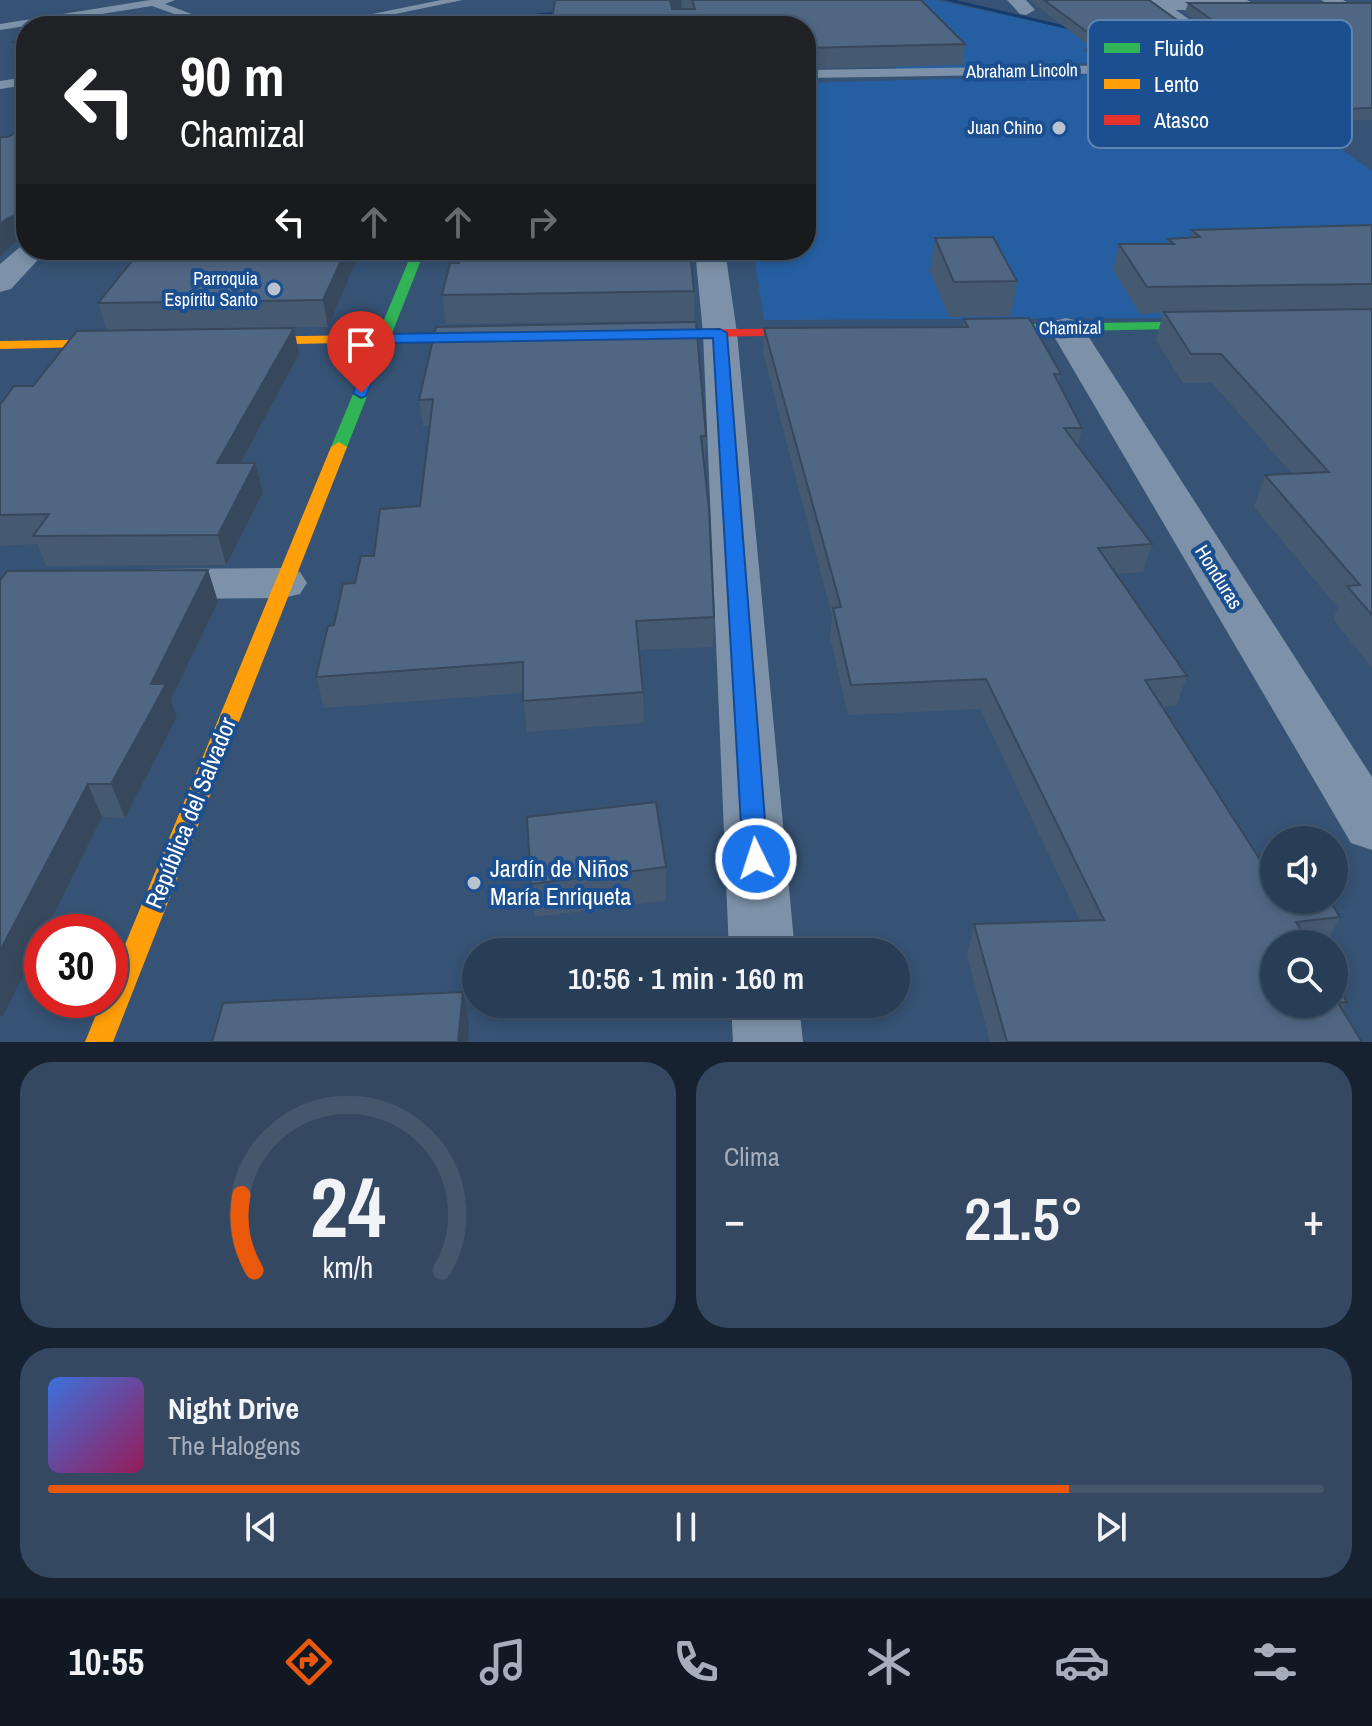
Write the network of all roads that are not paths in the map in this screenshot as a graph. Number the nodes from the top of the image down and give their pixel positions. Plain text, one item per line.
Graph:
1 (170, 0) edge
2 (458, 0) edge
3 (1153, 2) edge
4 (153, 3) junction
5 (1335, 3) edge
6 (1263, 5) edge
7 (1309, 5) edge
8 (1372, 5) edge
9 (70, 16) edge
10 (190, 16) edge
11 (372, 16) edge
12 (1178, 20) edge
13 (1372, 24) edge
14 (1088, 70) edge
15 (816, 74) edge
16 (22, 260) edge
17 (415, 260) edge
18 (711, 260) edge
19 (0, 282) edge
20 (1234, 325) edge
21 (1066, 328) junction
22 (956, 330) edge
23 (846, 331) edge
24 (720, 333) junction
25 (613, 335) edge
26 (506, 337) edge
27 (383, 339) junction
28 (224, 341) edge
29 (144, 342) edge
30 (0, 345) edge
31 (283, 583) junction
32 (110, 584) edge
33 (1372, 826) edge
34 (761, 938) edge
35 (766, 1018) edge
36 (99, 1042) edge
37 (768, 1042) edge

1 - 4 lane
2 - 11 lane
3 - 6 street
3 - 12 street
4 - 9 lane
4 - 10 lane
5 - 7 street
5 - 8 street
5 - 13 street
14 - 15 lane, Abraham Lincoln
16 - 19 street
17 - 27 street, República del Salvador
18 - 24 street
20 - 21 street, Chamizal
21 - 22 street, Chamizal
21 - 33 street, Honduras
23 - 24 street
24 - 25 street
24 - 34 street
26 - 27 street
27 - 28 street
27 - 31 street, República del Salvador
29 - 30 street
31 - 32 street
31 - 36 street, República del Salvador
35 - 37 street

